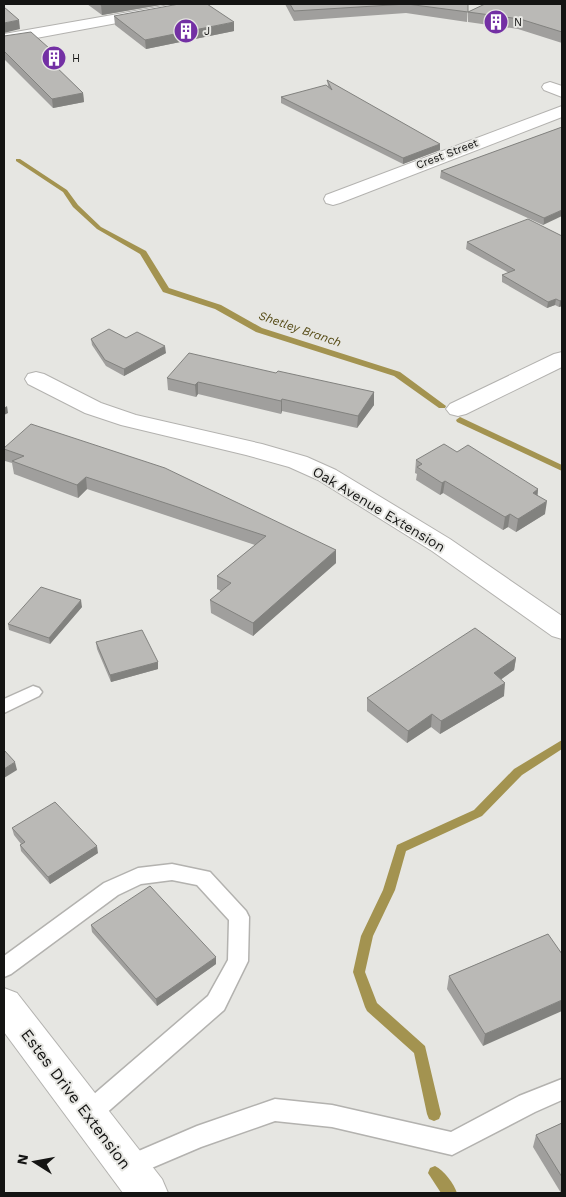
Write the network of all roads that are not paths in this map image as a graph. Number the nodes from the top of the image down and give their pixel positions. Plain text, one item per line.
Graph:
1 (198, 4) edge
2 (4, 40) edge
3 (562, 111) edge
4 (333, 199) dead end
5 (562, 359) edge
6 (36, 380) dead end
7 (458, 409) dead end
8 (562, 628) edge
9 (33, 692) dead end
10 (4, 707) edge
11 (4, 968) edge
12 (4, 1004) edge
13 (562, 1089) edge
14 (88, 1115) junction
15 (138, 1180) edge

1 - 2 street
3 - 4 street, Crest Street
5 - 7 street
6 - 8 street, Oak Avenue Extension
9 - 10 lane
11 - 14 lane
12 - 14 street, Estes Drive Extension
13 - 15 lane
14 - 15 street, Estes Drive Extension

